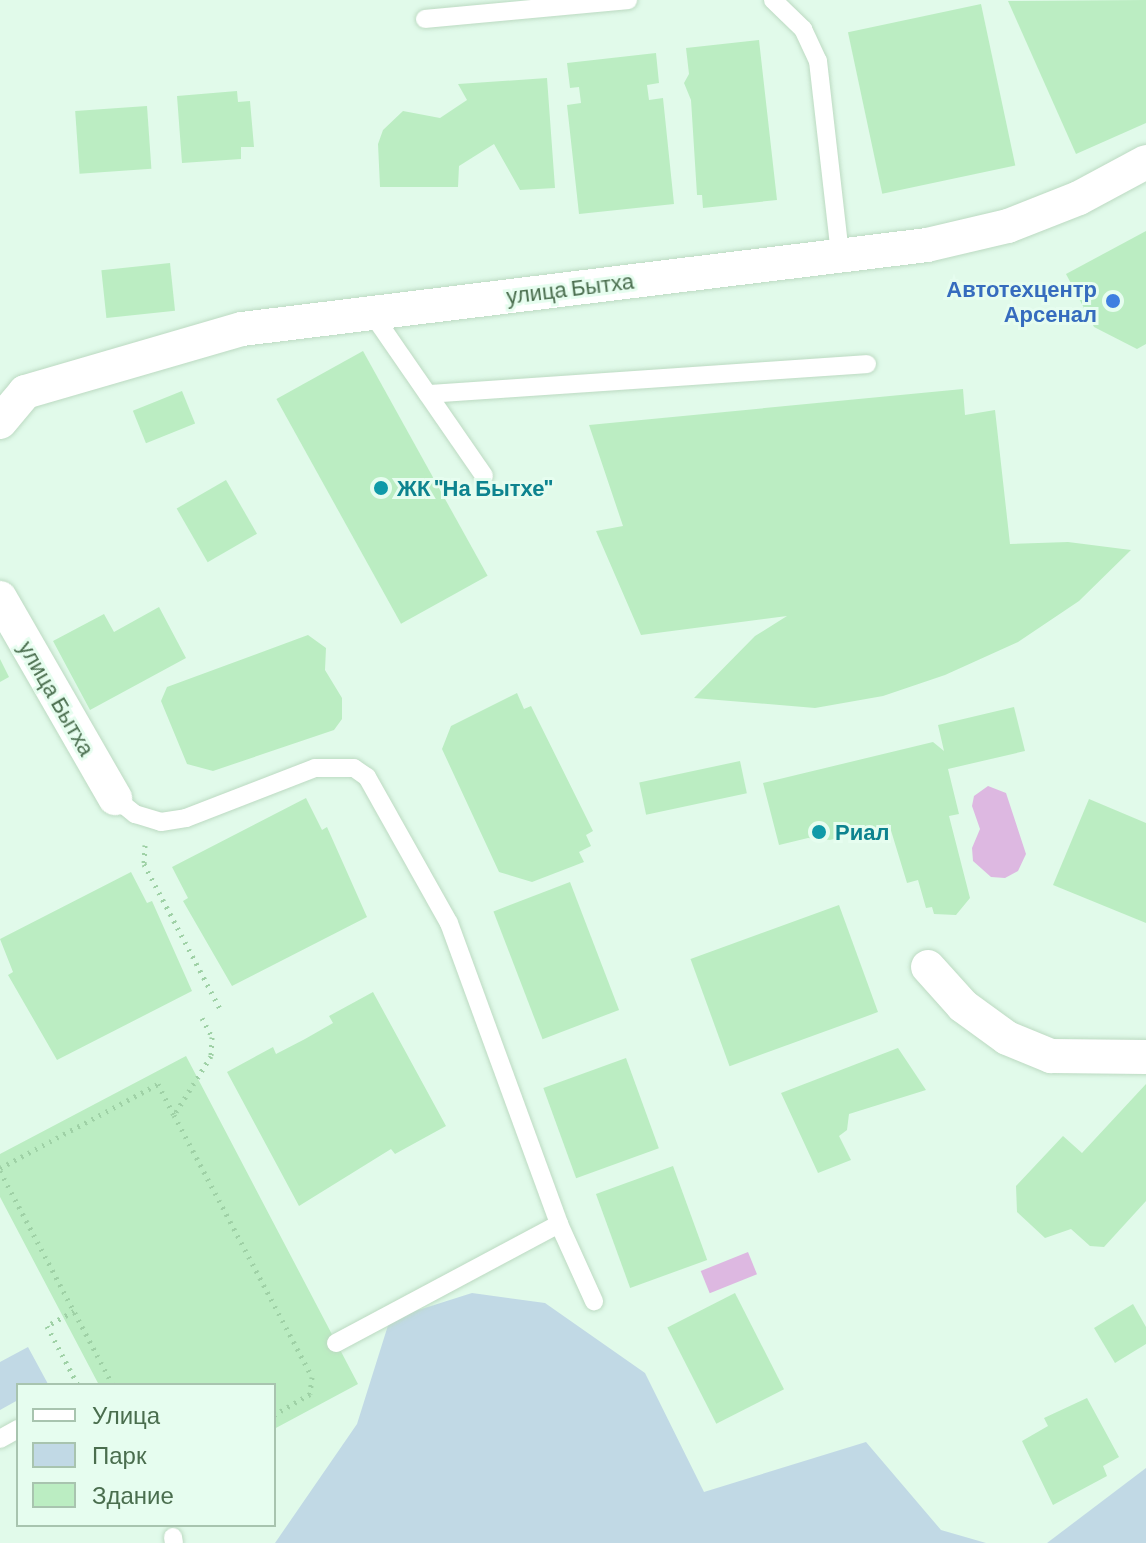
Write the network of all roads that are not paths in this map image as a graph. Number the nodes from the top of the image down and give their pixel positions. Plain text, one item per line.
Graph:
1 (628, 0) edge
2 (773, 0) edge
3 (425, 19) dead end
4 (1146, 162) edge
5 (840, 255) junction
6 (371, 312) junction
7 (867, 364) dead end
8 (12, 390) edge
9 (428, 394) junction
10 (0, 422) edge
11 (484, 476) dead end
12 (0, 598) edge
13 (115, 798) joint
14 (928, 967) dead end
15 (1146, 1057) edge
16 (559, 1224) junction
17 (594, 1301) dead end
18 (336, 1343) dead end

1 - 3 lane
2 - 5 lane
4 - 5 street, улица Бытха
5 - 6 street, улица Бытха
6 - 8 street, улица Бытха
6 - 9 lane
7 - 9 lane
8 - 10 street, улица Бытха
9 - 11 lane
12 - 13 street, улица Бытха
13 - 16 lane
14 - 15 street
16 - 17 lane
16 - 18 lane

